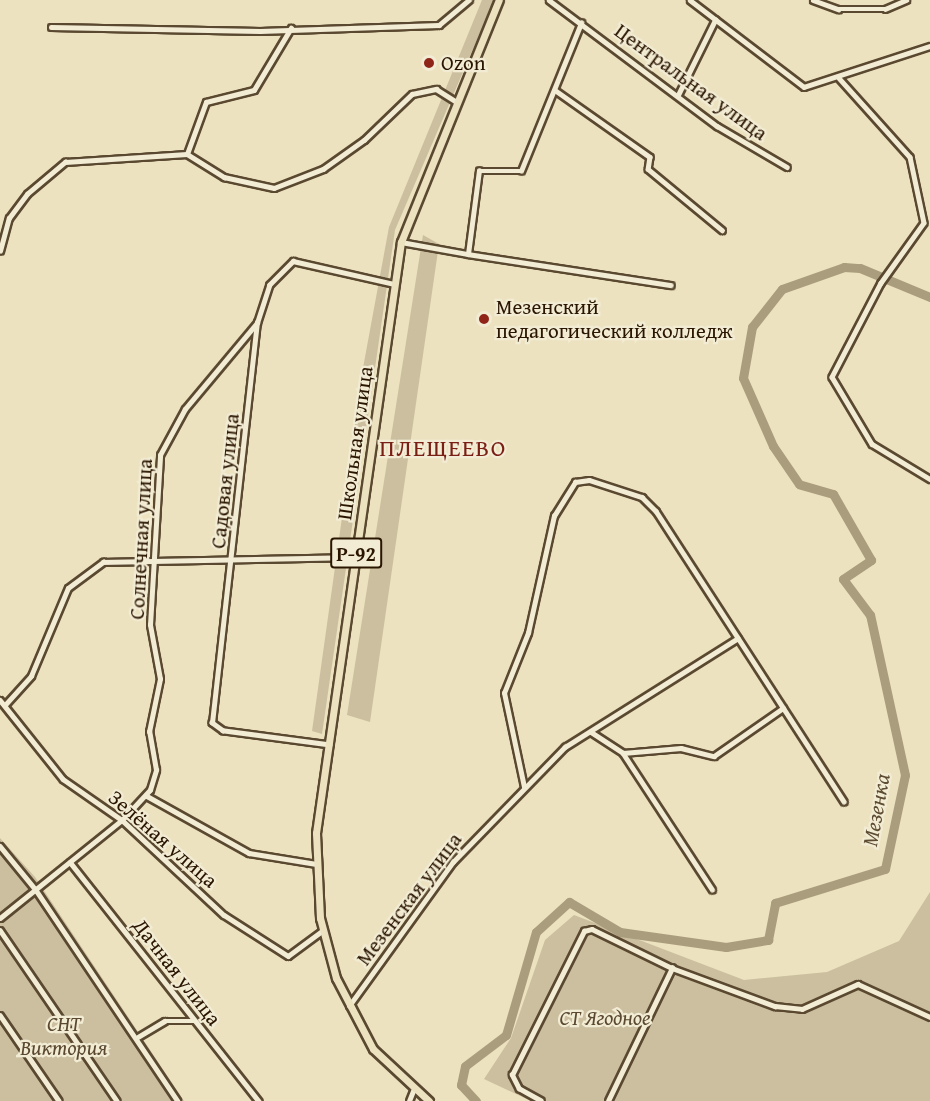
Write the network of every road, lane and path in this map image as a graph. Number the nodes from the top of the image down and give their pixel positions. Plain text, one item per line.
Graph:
1 (469, 0) edge
2 (499, 0) edge
3 (549, 0) edge
4 (690, 0) edge
5 (813, 0) edge
6 (906, 0) edge
7 (715, 20) junction
8 (581, 23) junction
9 (51, 27) dead end
10 (291, 28) junction
11 (930, 46) edge
12 (839, 78) junction
13 (555, 90) junction
14 (678, 95) junction
15 (455, 101) junction
16 (187, 154) junction
17 (787, 167) dead end
18 (722, 230) dead end
19 (401, 242) junction
20 (0, 250) edge
21 (468, 254) junction
22 (394, 284) junction
23 (671, 285) dead end
24 (257, 323) junction
25 (930, 479) edge
26 (356, 557) junction
27 (154, 559) junction
28 (234, 560) junction
29 (738, 638) junction
30 (0, 700) edge
31 (5, 705) junction
32 (783, 708) junction
33 (591, 732) junction
34 (330, 745) junction
35 (623, 753) junction
36 (524, 787) junction
37 (147, 796) junction
38 (844, 802) dead end
39 (122, 820) junction
40 (0, 846) edge
41 (70, 862) junction
42 (316, 864) junction
43 (712, 889) dead end
44 (36, 890) junction
45 (0, 918) edge
46 (0, 930) edge
47 (322, 931) junction
48 (672, 968) junction
49 (348, 1007) junction
50 (0, 1015) edge
51 (930, 1017) edge
52 (194, 1021) junction
53 (138, 1037) junction
54 (413, 1090) junction
55 (58, 1101) edge
56 (117, 1101) edge
57 (178, 1101) edge
58 (259, 1101) edge
59 (409, 1101) edge
60 (429, 1101) edge
61 (541, 1101) edge
62 (608, 1101) edge

1 - 10 street
2 - 15 main road, Р-92
3 - 8 street, Центральная улица
4 - 7 street
5 - 6 street
7 - 12 street
7 - 14 street
8 - 13 street
8 - 14 street, Центральная улица
9 - 10 street
10 - 16 street
11 - 12 street
12 - 25 street
13 - 18 street
13 - 21 street
14 - 17 street, Центральная улица
15 - 16 street
15 - 19 main road, Р-92
16 - 20 street
19 - 21 street
19 - 22 main road, Школьная улица / Р-92
21 - 23 street
22 - 24 street, Садовая улица
22 - 26 main road, Школьная улица / Р-92
24 - 27 street, Солнечная улица
24 - 28 street, Садовая улица
26 - 28 street
26 - 34 main road, Школьная улица / Р-92
27 - 28 street
27 - 31 street
27 - 37 street, Солнечная улица
28 - 34 street, Садовая улица
29 - 32 street
29 - 33 street, Мезенская улица
29 - 36 street
30 - 31 street, Зелёная улица
31 - 39 street, Зелёная улица
32 - 35 street
32 - 38 street
33 - 35 street
33 - 36 street, Мезенская улица
34 - 42 main road, Школьная улица / Р-92
35 - 43 street
36 - 49 street, Мезенская улица
37 - 39 street
37 - 42 street
39 - 41 street
39 - 47 street, Зелёная улица
40 - 44 street
41 - 44 street
41 - 52 street, Дачная улица
42 - 47 main road, Р-92
44 - 45 street
44 - 53 street
46 - 56 street
47 - 49 main road, Р-92
48 - 51 street
48 - 61 street
48 - 62 street
49 - 54 main road, Р-92
50 - 55 street
52 - 53 street
52 - 58 street, Дачная улица
53 - 57 street
54 - 59 street
54 - 60 main road, Р-92

